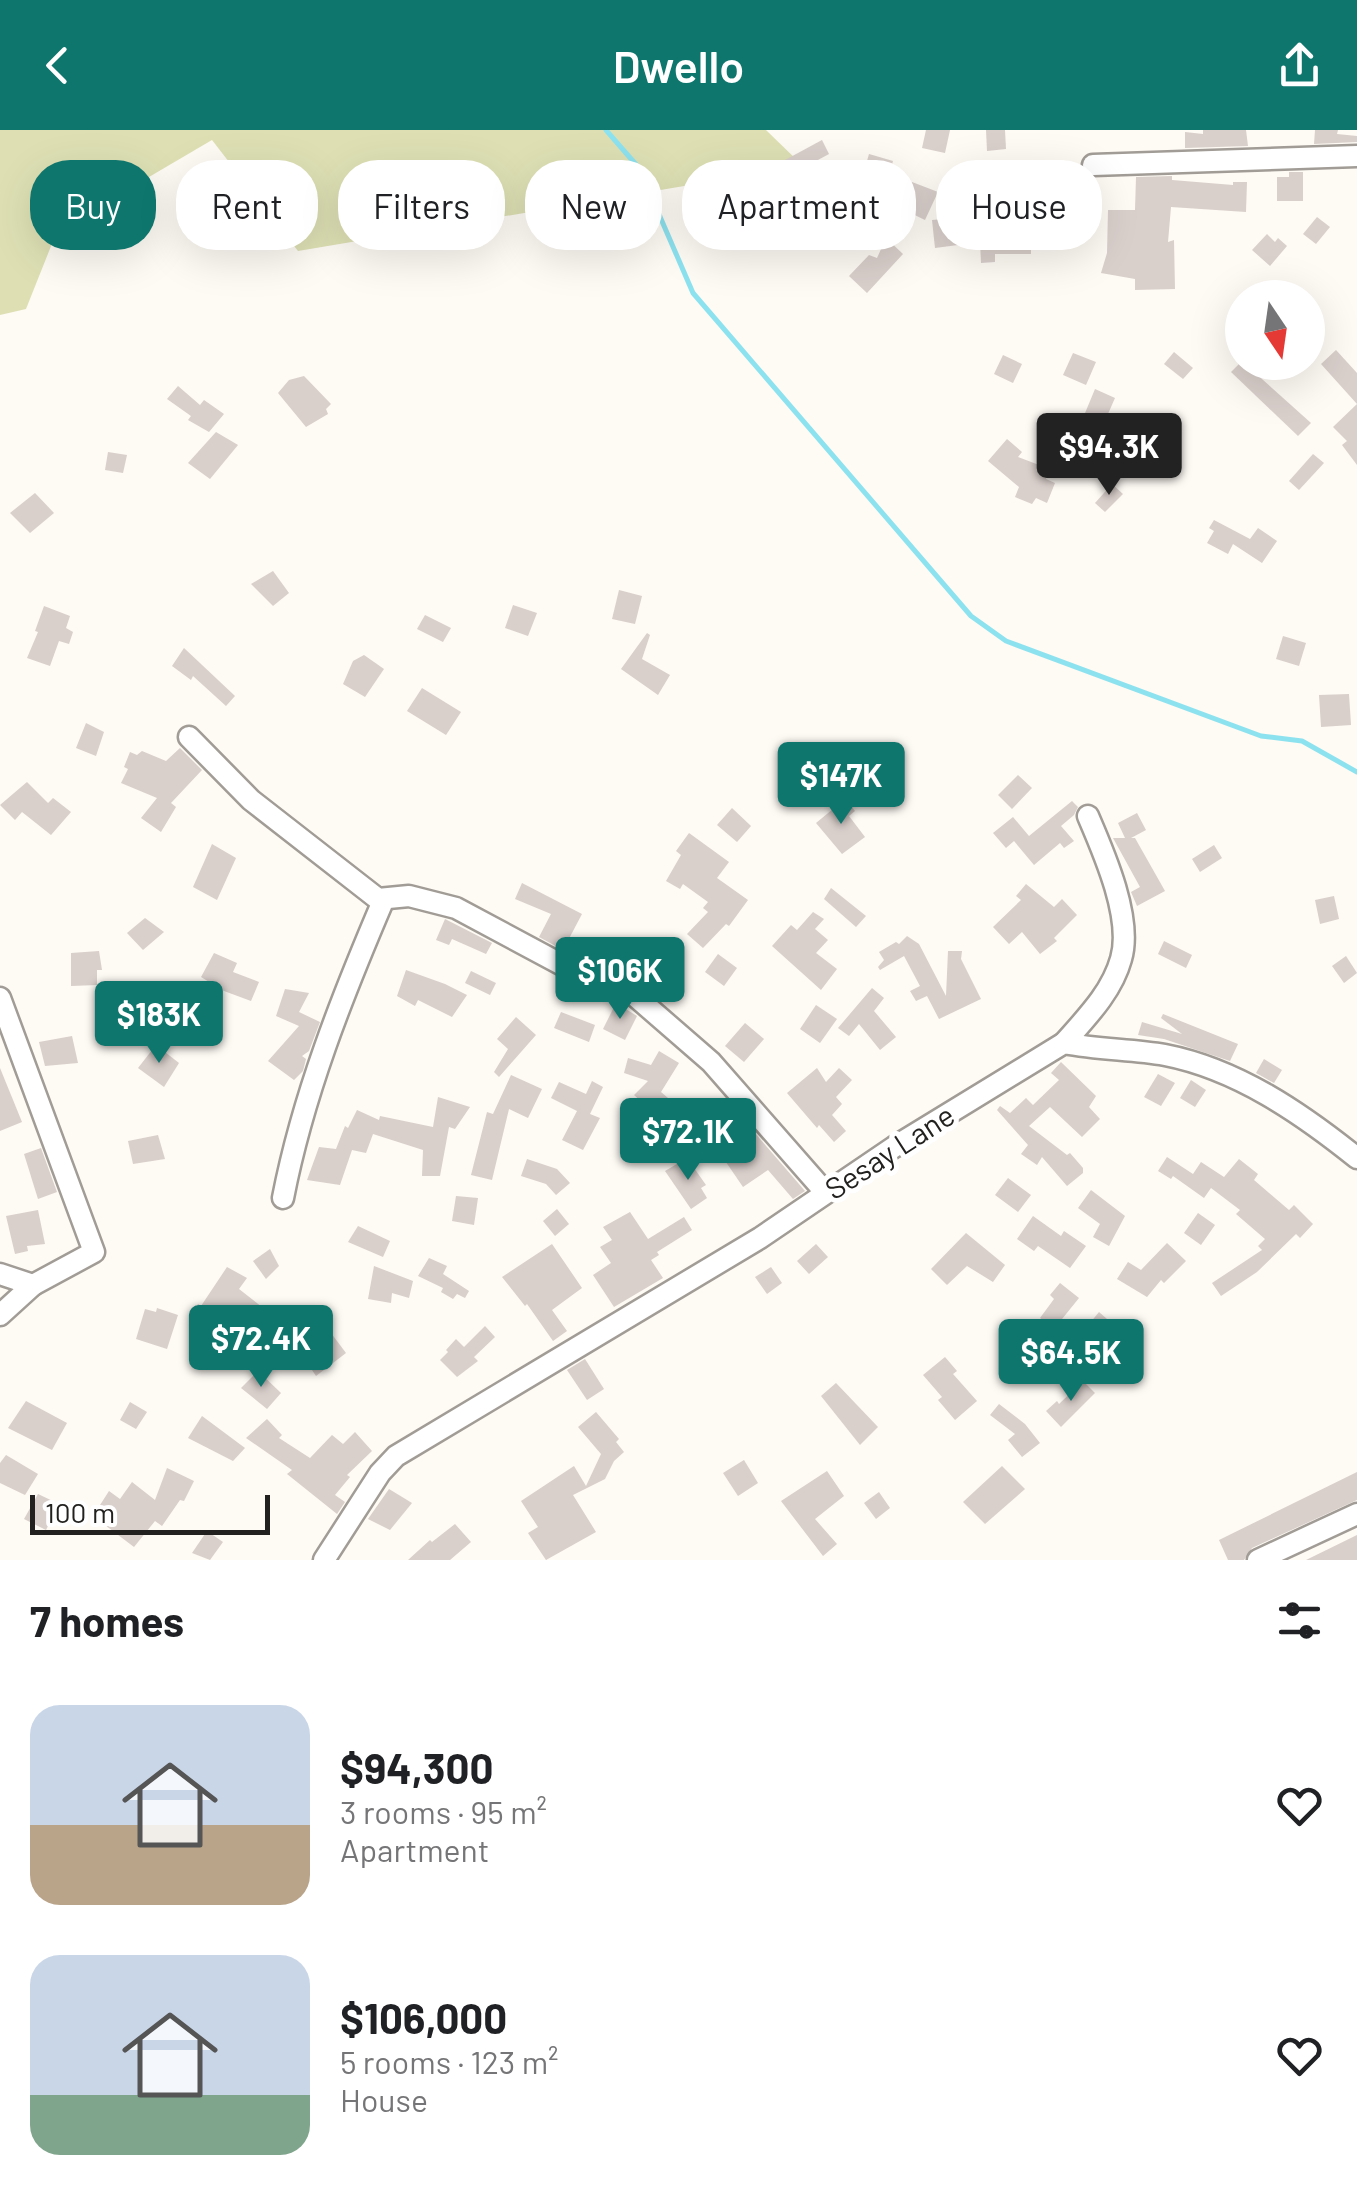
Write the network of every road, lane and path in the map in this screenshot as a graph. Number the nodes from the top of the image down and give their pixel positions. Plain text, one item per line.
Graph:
1 (1357, 156) edge
2 (1102, 165) edge
3 (190, 737) dead end
4 (1088, 816) dead end
5 (383, 901) junction
6 (0, 998) edge
7 (1064, 1043) junction
8 (1357, 1158) edge
9 (824, 1192) junction
10 (283, 1198) dead end
11 (0, 1274) edge
12 (33, 1285) junction
13 (0, 1314) edge
14 (1357, 1514) edge
15 (324, 1560) edge
16 (1258, 1560) edge

1 - 2 street
3 - 5 street
4 - 7 street, Sesay Lane
5 - 9 street
5 - 10 street
6 - 12 street
7 - 8 street
7 - 9 street, Sesay Lane
9 - 15 street, Sesay Lane
11 - 12 street
12 - 13 street
14 - 16 street

